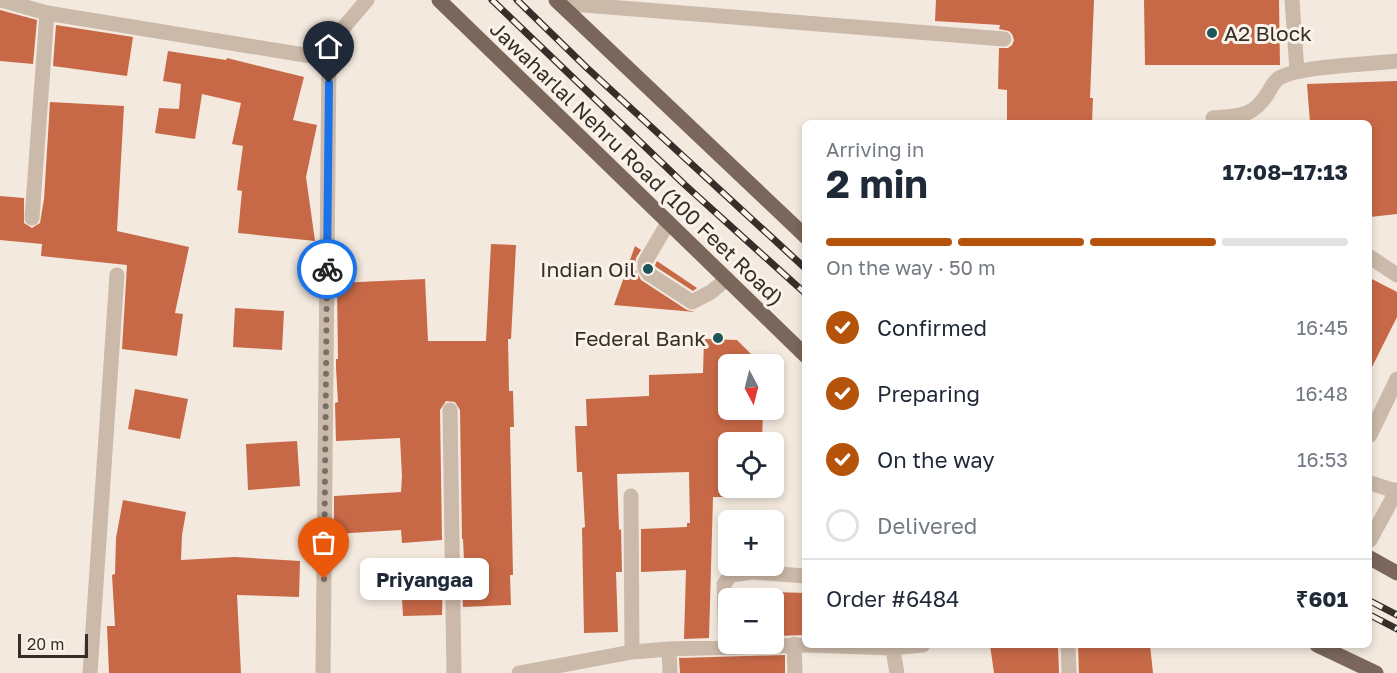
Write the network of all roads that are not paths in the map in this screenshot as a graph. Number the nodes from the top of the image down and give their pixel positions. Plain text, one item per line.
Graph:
1 (1, 0) edge
2 (367, 0) edge
3 (439, 0) edge
4 (1292, 0) edge
5 (558, 2) edge
6 (47, 13) junction
7 (1004, 39) dead end
8 (330, 60) junction
9 (1397, 61) edge
10 (1297, 71) junction
11 (1213, 118) dead end
12 (32, 218) dead end
13 (668, 223) junction
14 (802, 233) edge
15 (1372, 258) edge
16 (117, 275) dead end
17 (1397, 275) edge
18 (727, 279) junction
19 (802, 352) edge
20 (1397, 379) edge
21 (450, 410) dead end
22 (1372, 431) edge
23 (1372, 484) edge
24 (1397, 490) edge
25 (631, 496) dead end
26 (1372, 536) edge
27 (1372, 559) edge
28 (1397, 573) edge
29 (802, 576) edge
30 (724, 588) edge
31 (784, 645) edge
32 (802, 645) edge
33 (718, 647) edge
34 (802, 648) edge
35 (892, 648) edge
36 (1068, 648) edge
37 (1323, 648) edge
38 (669, 649) junction
39 (632, 652) junction
40 (542, 670) edge
41 (90, 673) edge
42 (323, 673) edge
43 (454, 673) edge
44 (519, 673) edge
45 (670, 673) edge
46 (795, 673) edge
47 (897, 673) edge
48 (1069, 673) edge
49 (1376, 673) edge

1 - 6 street
2 - 8 street
3 - 13 main road, Jawaharlal Nehru Road (100 Feet Road)
4 - 10 street
5 - 7 street
5 - 14 main road
6 - 8 street
6 - 12 street
8 - 42 street
9 - 10 street
10 - 11 street
13 - 18 main road, Jawaharlal Nehru Road (100 Feet Road)
13 - 18 street
15 - 17 street
16 - 41 street
18 - 19 main road, Jawaharlal Nehru Road (100 Feet Road)
20 - 22 street
21 - 43 street
23 - 24 street
24 - 26 street
25 - 39 street
27 - 28 main road
29 - 30 street
31 - 32 street
33 - 38 street
34 - 46 street
35 - 47 street
36 - 48 street
37 - 49 main road
38 - 39 street
38 - 45 street
39 - 40 street
40 - 44 street

